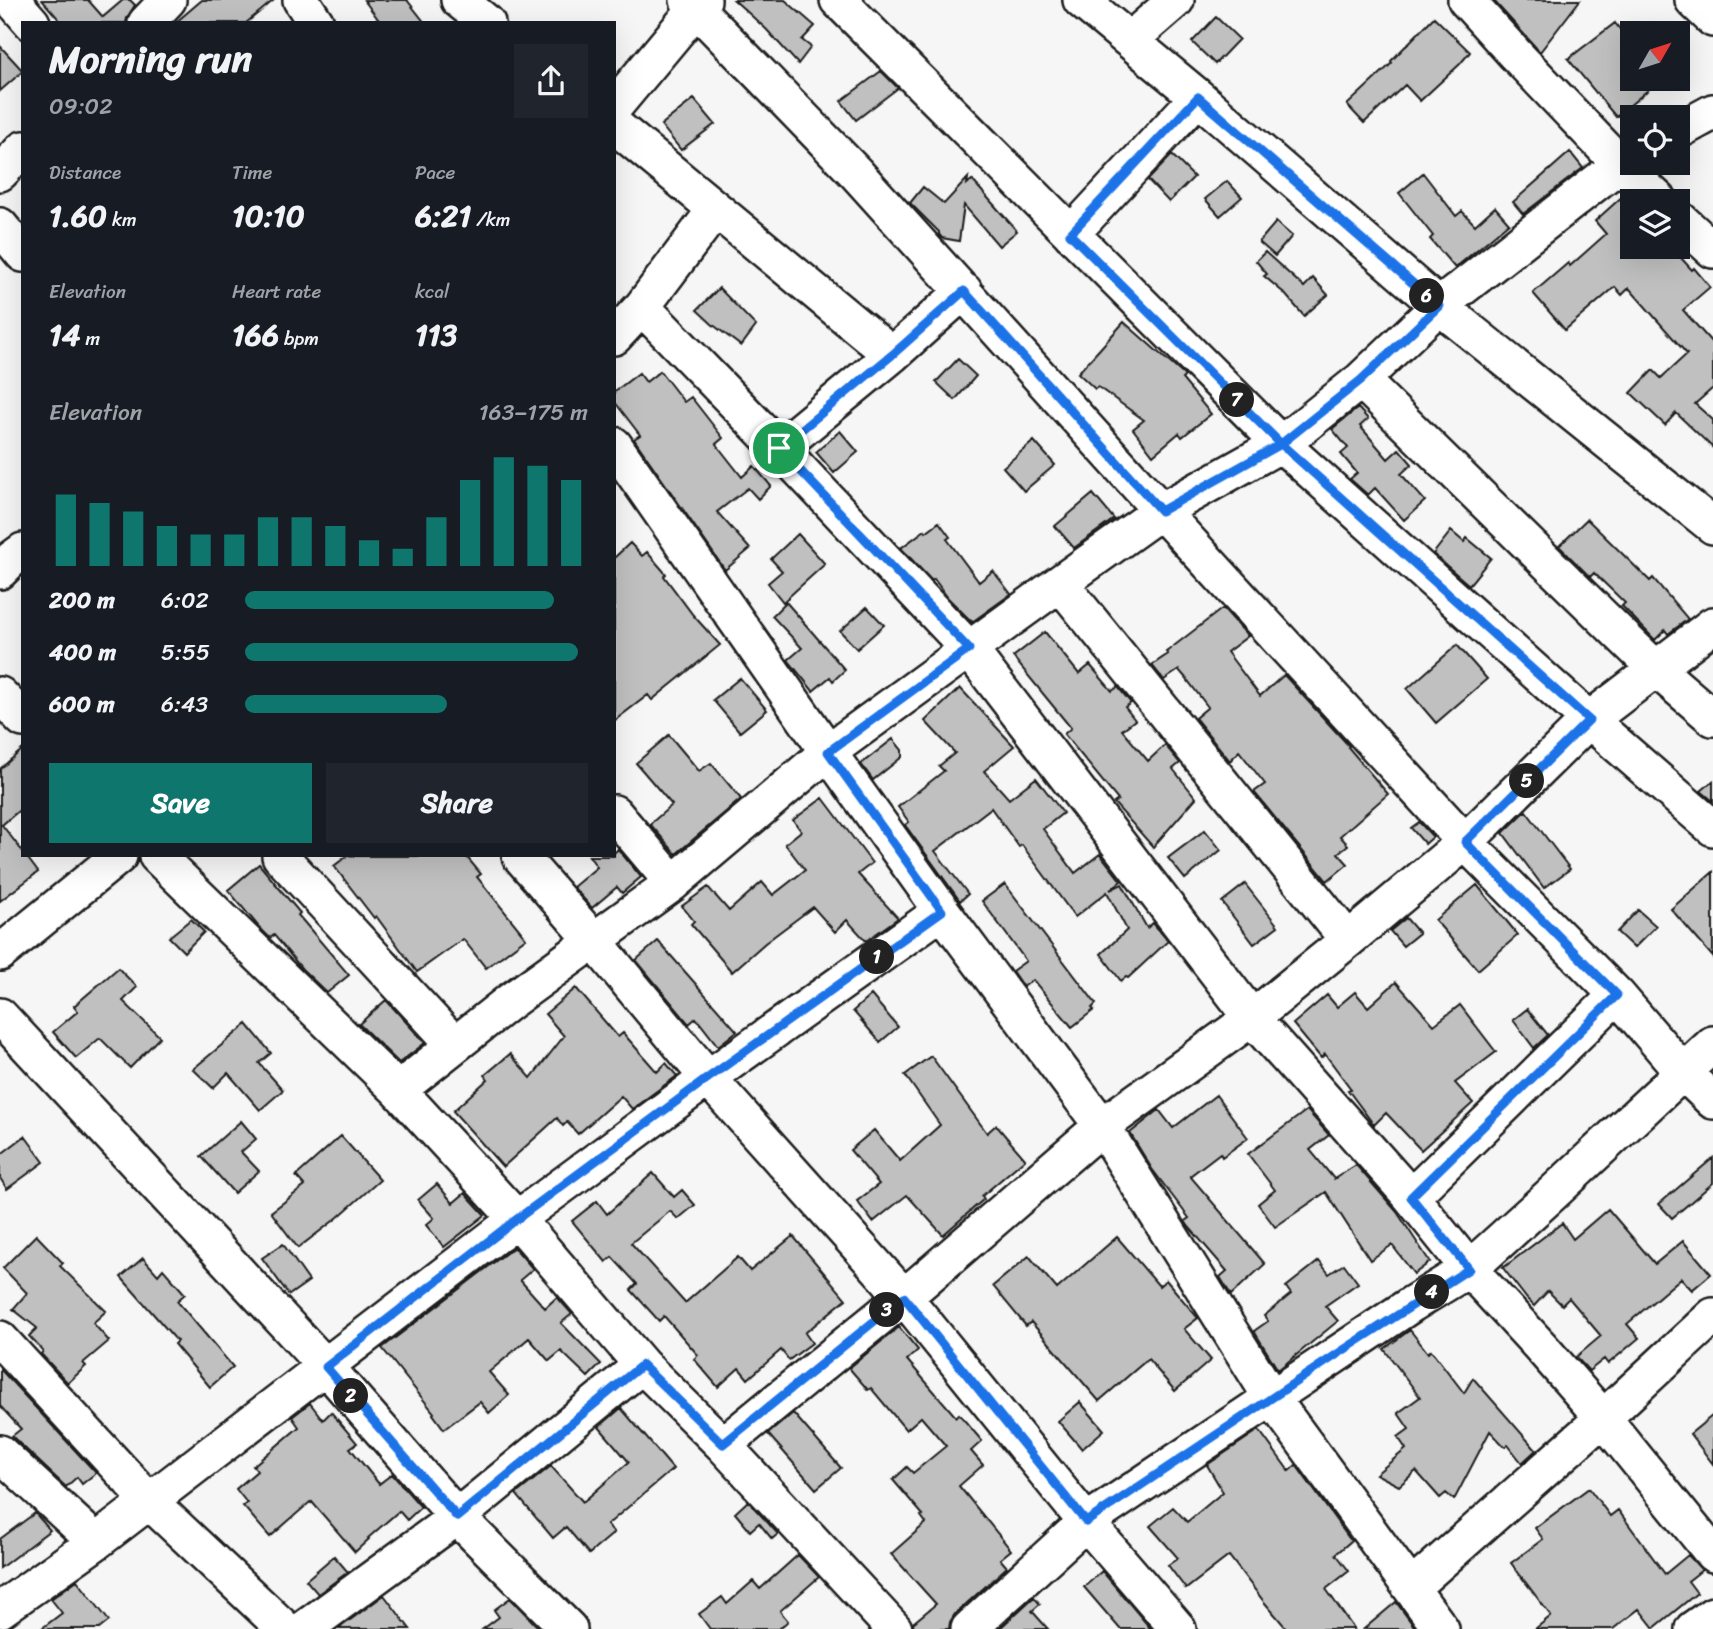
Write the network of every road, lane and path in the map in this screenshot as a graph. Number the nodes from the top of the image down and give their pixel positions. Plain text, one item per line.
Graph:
1 (12, 0) edge
2 (168, 0) edge
3 (300, 0) edge
4 (459, 0) edge
5 (838, 0) edge
6 (1081, 0) edge
7 (1176, 0) edge
8 (1466, 0) edge
9 (1693, 0) edge
10 (696, 3) edge
11 (1713, 19) edge
12 (30, 21) edge
13 (148, 21) edge
14 (315, 21) edge
15 (485, 21) edge
16 (1130, 40) junction
17 (1198, 97) junction
18 (616, 104) edge
19 (1713, 111) edge
20 (1690, 124) edge
21 (616, 127) edge
22 (21, 151) edge
23 (1620, 154) edge
24 (1620, 166) edge
25 (0, 173) edge
26 (1639, 175) edge
27 (1650, 189) edge
28 (715, 210) junction
29 (0, 226) edge
30 (1690, 229) edge
31 (1070, 234) junction
32 (1713, 250) edge
33 (21, 252) edge
34 (964, 291) junction
35 (1439, 306) junction
36 (642, 307) junction
37 (616, 335) edge
38 (892, 355) junction
39 (1361, 380) junction
40 (1281, 444) junction
41 (616, 448) edge
42 (779, 448) junction
43 (1161, 511) junction
44 (1713, 526) edge
45 (1060, 583) junction
46 (1713, 625) edge
47 (969, 649) junction
48 (1656, 669) junction
49 (1713, 718) edge
50 (1589, 720) junction
51 (828, 752) junction
52 (616, 815) edge
53 (1713, 828) edge
54 (1465, 842) junction
55 (118, 857) edge
56 (158, 857) edge
57 (281, 857) edge
58 (521, 857) edge
59 (673, 883) junction
60 (942, 911) junction
61 (1348, 940) junction
62 (594, 941) junction
63 (0, 953) edge
64 (1617, 995) junction
65 (0, 1016) edge
66 (1252, 1018) junction
67 (1713, 1044) edge
68 (455, 1045) junction
69 (1683, 1072) junction
70 (708, 1078) junction
71 (398, 1090) junction
72 (1713, 1101) edge
73 (1102, 1126) junction
74 (1411, 1197) junction
75 (517, 1219) junction
76 (1469, 1269) junction
77 (904, 1297) junction
78 (1713, 1316) edge
79 (0, 1339) edge
80 (642, 1365) junction
81 (326, 1367) junction
82 (1271, 1398) junction
83 (1603, 1418) junction
84 (723, 1444) junction
85 (0, 1453) edge
86 (149, 1500) junction
87 (457, 1517) junction
88 (1086, 1522) junction
89 (96, 1542) junction
90 (1713, 1554) edge
91 (1411, 1588) junction
92 (0, 1610) edge
93 (1713, 1615) edge
94 (285, 1629) edge
95 (304, 1629) edge
96 (569, 1629) edge
97 (894, 1629) edge
98 (969, 1629) edge
99 (1178, 1629) edge
100 (1441, 1629) edge
101 (1693, 1629) edge

1 - 12 street
2 - 13 street
3 - 14 street
4 - 15 street
5 - 31 street
6 - 16 street
7 - 16 street
8 - 23 street
9 - 11 street
10 - 18 street
10 - 34 street
16 - 17 street
17 - 31 street
17 - 35 street
19 - 20 street
21 - 28 street
22 - 25 street
24 - 35 street
26 - 27 street
28 - 36 street
28 - 38 street
29 - 33 street
30 - 32 street
31 - 40 street
34 - 38 street
34 - 43 street
35 - 39 street
35 - 44 street
36 - 37 street
36 - 42 street
38 - 42 street
39 - 40 street
39 - 48 street
40 - 43 street
40 - 50 street
41 - 51 street
42 - 47 street
43 - 45 street
43 - 54 street
45 - 47 street
45 - 61 street
46 - 48 street
47 - 51 street
47 - 66 street
48 - 49 street
48 - 50 street
50 - 53 street
50 - 54 street
51 - 59 street
51 - 60 street
52 - 59 street
54 - 61 street
54 - 64 street
55 - 63 street
56 - 71 street
57 - 68 street
58 - 62 street
59 - 62 street
60 - 70 street
60 - 73 street
61 - 66 street
62 - 68 street
62 - 70 street
64 - 69 street
64 - 74 street
65 - 81 street
66 - 73 street
66 - 74 street
67 - 69 street
68 - 71 street
69 - 72 street
69 - 76 street
70 - 75 street
70 - 77 street
71 - 75 street
73 - 77 street
73 - 82 street
74 - 76 street
75 - 80 street
75 - 81 street
76 - 82 street
76 - 83 street
77 - 84 street
77 - 88 street
78 - 83 street
79 - 86 street
80 - 84 street
80 - 87 street
81 - 86 street
81 - 87 street
82 - 88 street
82 - 91 street
83 - 90 street
83 - 91 street
84 - 97 street
85 - 89 street
86 - 89 street
86 - 94 street
87 - 95 street
87 - 96 street
88 - 98 street
88 - 99 street
89 - 92 street
91 - 100 street
93 - 101 street

